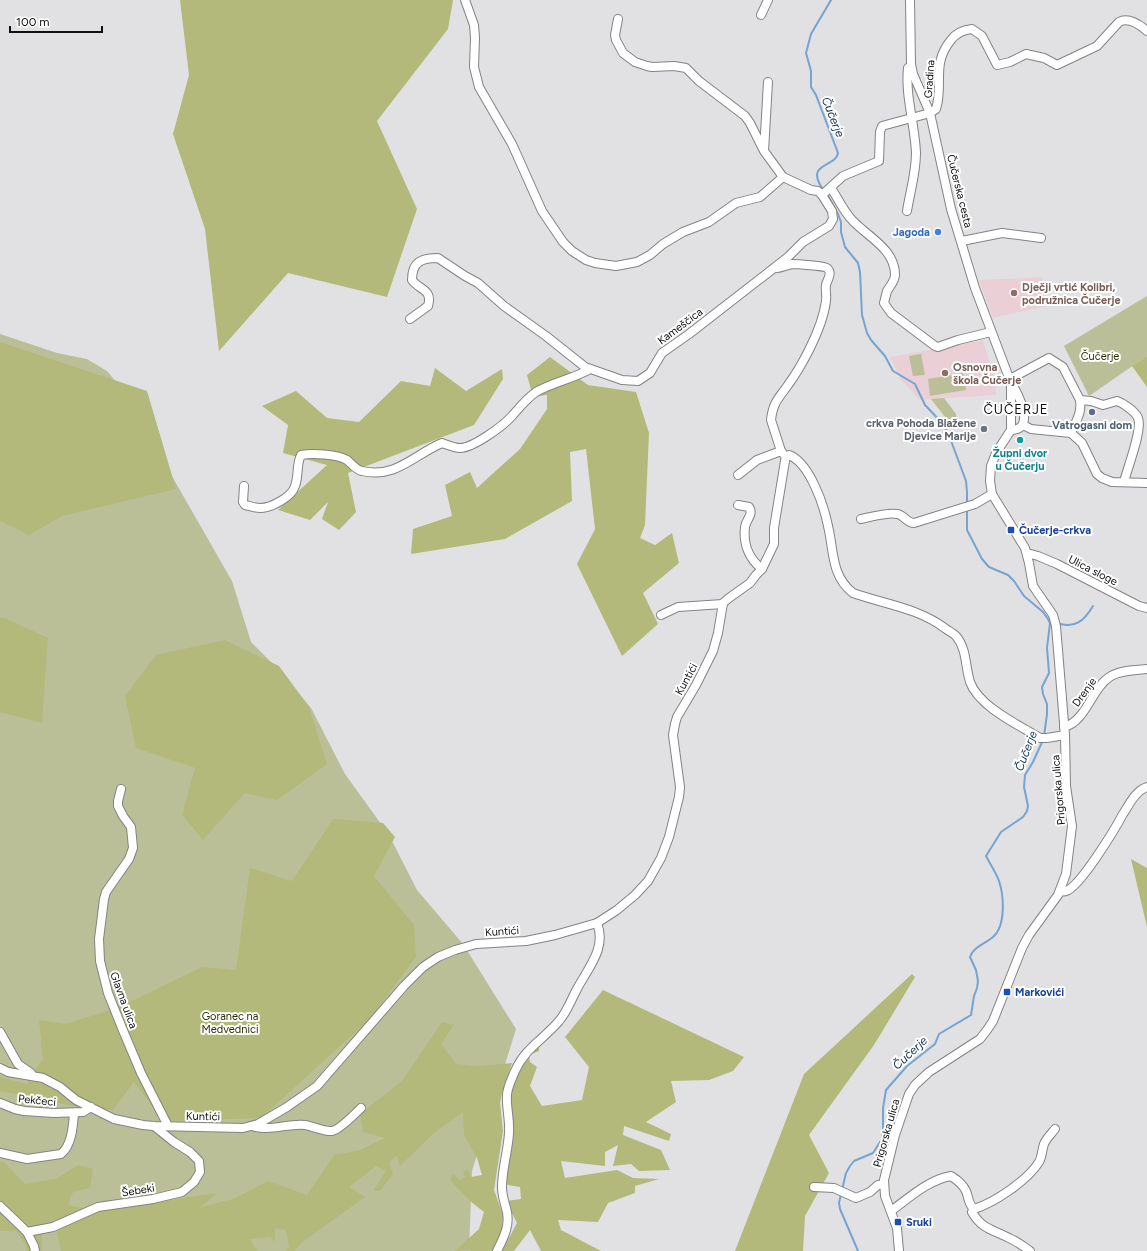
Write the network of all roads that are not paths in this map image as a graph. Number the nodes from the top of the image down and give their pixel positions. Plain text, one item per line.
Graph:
1 (465, 0) edge
2 (768, 0) edge
3 (910, 0) edge
4 (761, 15) dead end
5 (618, 19) dead end
6 (1147, 31) edge
7 (911, 64) junction
8 (768, 82) dead end
9 (930, 113) junction
10 (912, 117) junction
11 (764, 151) junction
12 (783, 177) junction
13 (826, 191) junction
14 (907, 211) dead end
15 (1041, 238) dead end
16 (962, 241) junction
17 (774, 268) junction
18 (410, 319) dead end
19 (991, 332) junction
20 (590, 370) junction
21 (1010, 381) junction
22 (1080, 400) junction
23 (1023, 425) junction
24 (1011, 430) junction
25 (1071, 433) junction
26 (783, 454) junction
27 (738, 475) dead end
28 (1124, 482) junction
29 (1147, 483) edge
30 (244, 486) dead end
31 (992, 494) junction
32 (738, 505) dead end
33 (861, 519) dead end
34 (1027, 553) junction
35 (762, 569) junction
36 (723, 604) junction
37 (1147, 608) edge
38 (661, 615) dead end
39 (1147, 669) edge
40 (1064, 731) junction
41 (1147, 787) edge
42 (121, 789) dead end
43 (1060, 892) junction
44 (597, 923) junction
45 (0, 1032) edge
46 (0, 1068) edge
47 (32, 1076) junction
48 (0, 1103) edge
49 (91, 1107) junction
50 (361, 1108) dead end
51 (74, 1113) junction
52 (154, 1126) junction
53 (168, 1126) junction
54 (252, 1126) junction
55 (1055, 1129) dead end
56 (0, 1153) edge
57 (884, 1184) junction
58 (814, 1186) dead end
59 (0, 1206) edge
60 (974, 1209) junction
61 (891, 1211) junction
62 (27, 1232) junction
63 (34, 1251) edge
64 (497, 1251) edge
65 (899, 1251) edge
66 (1030, 1251) edge

1 - 12 street
2 - 4 street
3 - 7 street, Čučerska cesta
5 - 11 street
6 - 9 street, Gradina
7 - 9 street, Čučerska cesta
7 - 10 street
8 - 11 street
9 - 10 street
9 - 16 street, Čučerska cesta
10 - 13 street
10 - 14 street
11 - 12 street
12 - 13 street
13 - 17 street, Kameščica
13 - 19 street
15 - 16 street
16 - 19 street, Čučerska cesta
17 - 20 street, Kameščica
17 - 26 street, Kameščica
18 - 20 street, Kameščica
19 - 21 street, Čučerska cesta
20 - 30 street
21 - 22 street
21 - 23 street, Čučerska cesta
21 - 24 street
22 - 25 street
22 - 28 street
23 - 24 street
23 - 25 street
24 - 31 street, Prigorska ulica
25 - 28 street
26 - 27 street
26 - 35 street
26 - 40 street
28 - 29 street
31 - 33 street
31 - 34 street, Prigorska ulica
32 - 35 street
34 - 37 street, Ulica sloge
34 - 40 street, Prigorska ulica
35 - 36 street
36 - 38 street
36 - 44 street, Kuntići
39 - 40 street, Drenje
40 - 43 street, Prigorska ulica
41 - 43 street
42 - 53 street, Glavna ulica
43 - 57 street, Prigorska ulica
44 - 54 street, Kuntići
44 - 64 street
45 - 47 street
46 - 47 street
47 - 49 street
48 - 51 street, Pekčeci
49 - 51 street, Pekčeci
49 - 52 street
50 - 54 street, Kuntići
51 - 56 street
52 - 53 street, Kuntići
52 - 62 street, Šebeki
53 - 54 street, Kuntići
55 - 60 street
57 - 58 street
57 - 61 street, Prigorska ulica
59 - 62 street
60 - 61 street
60 - 66 street
61 - 65 street, Prigorska ulica
62 - 63 street

